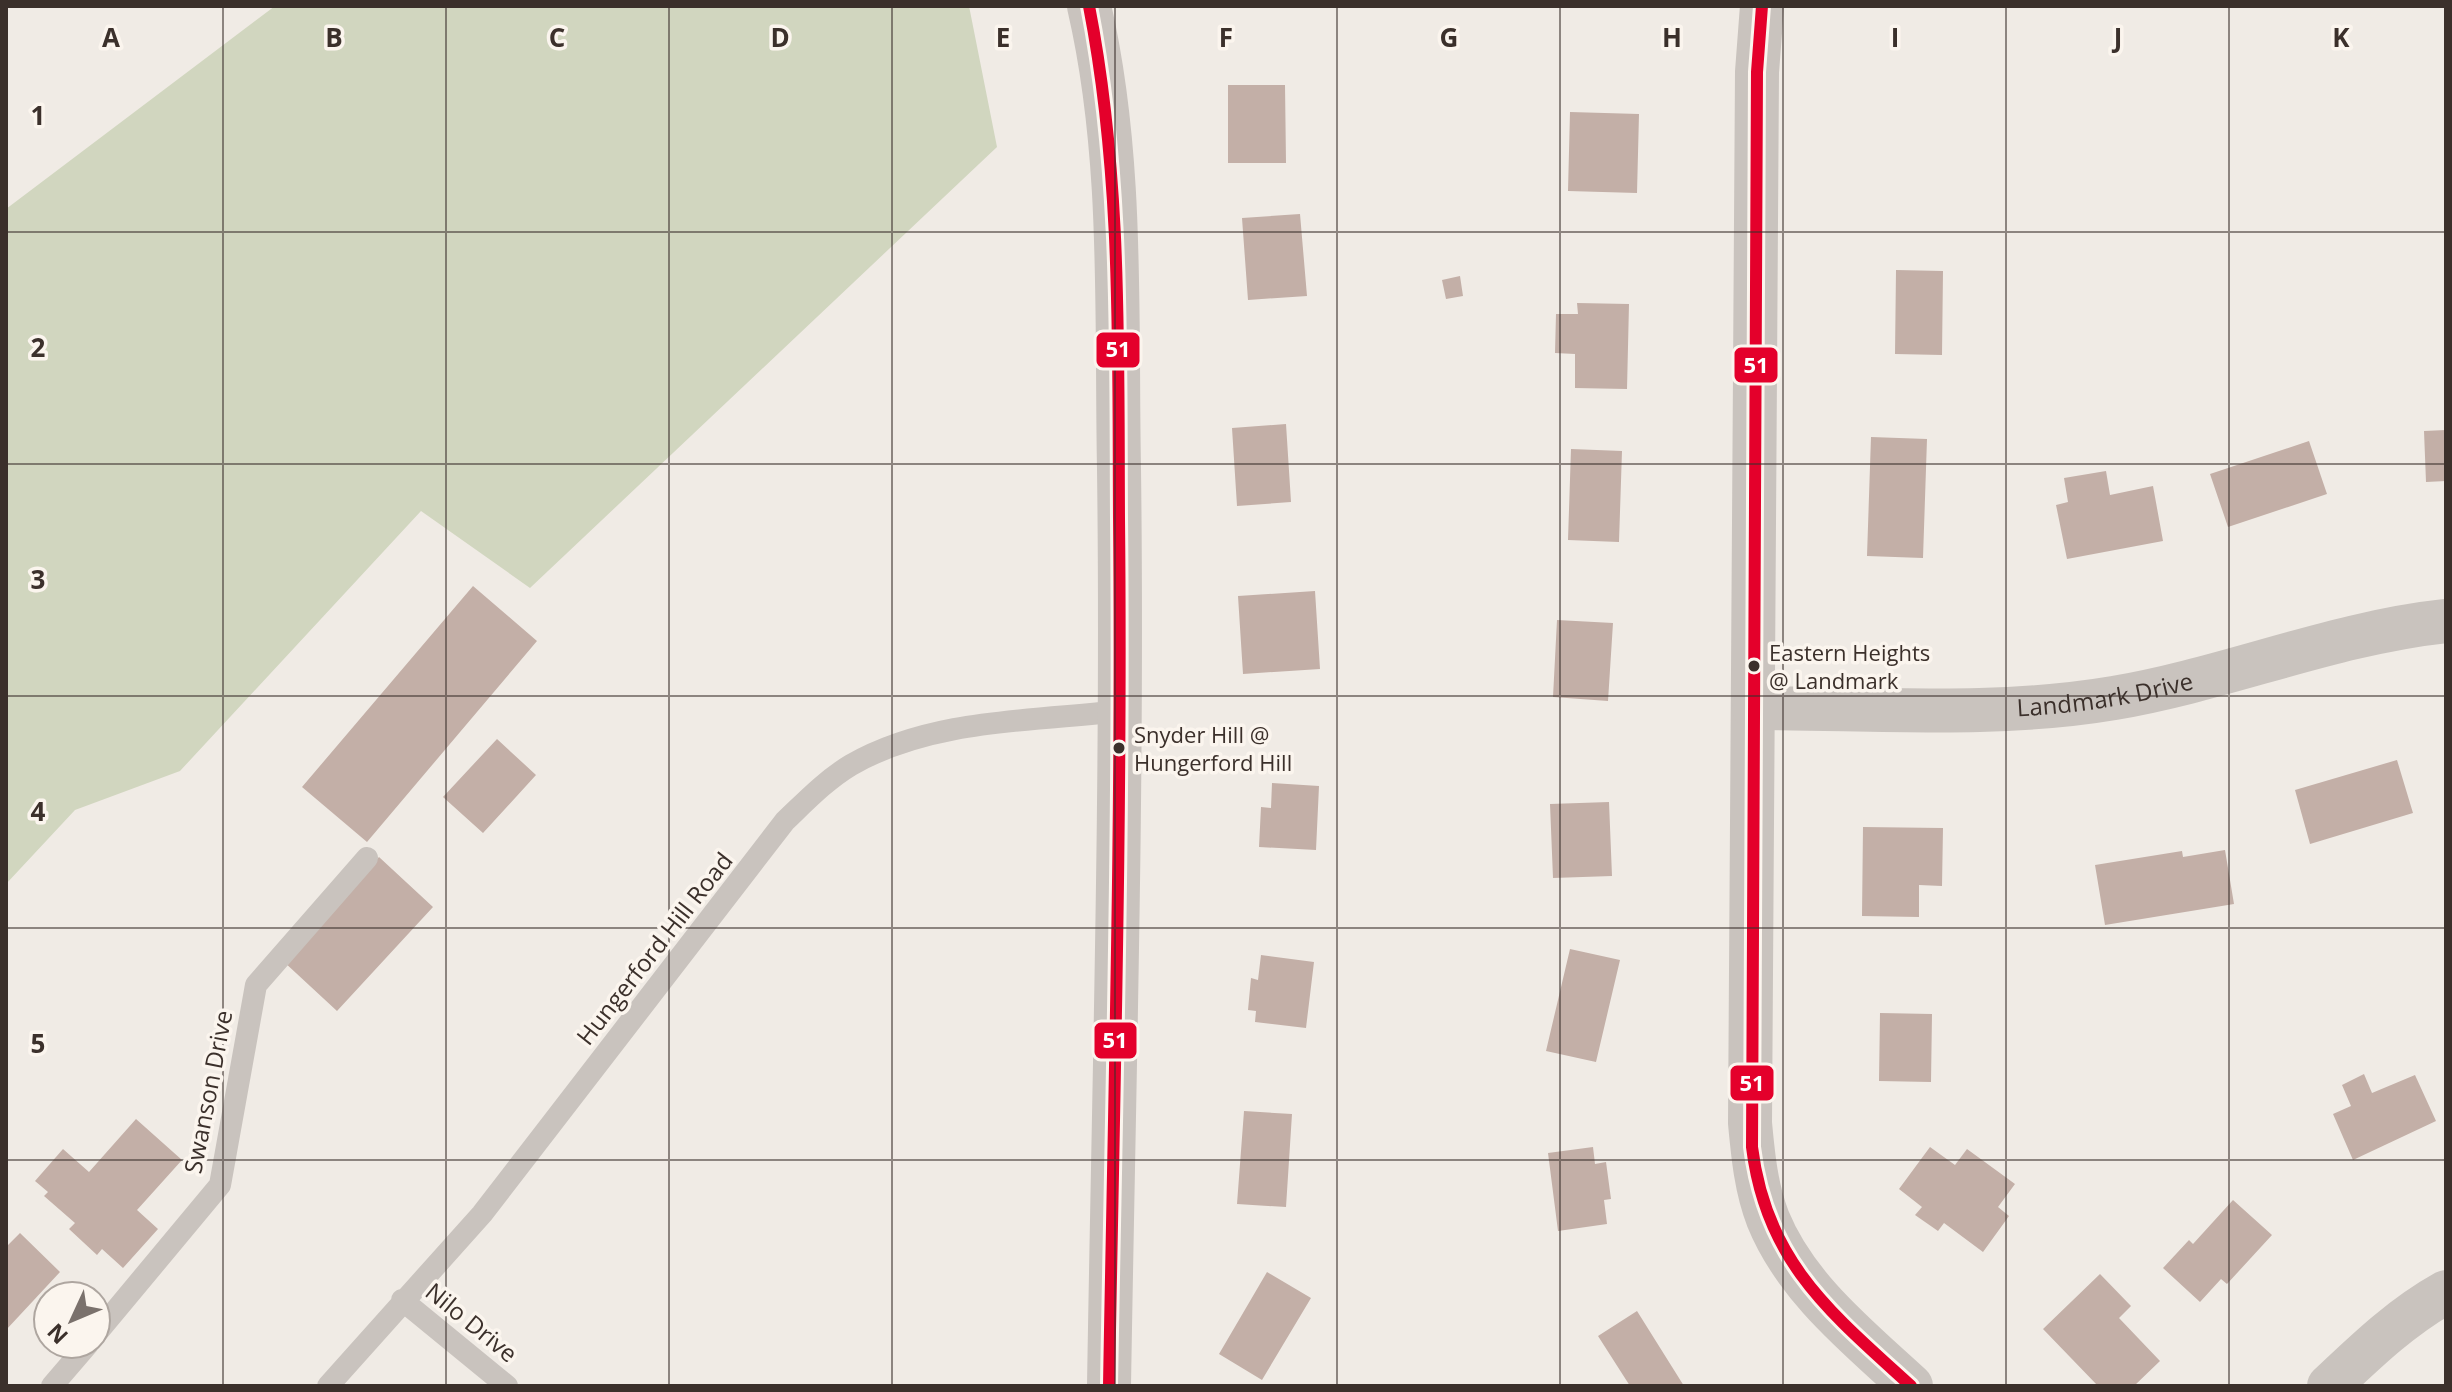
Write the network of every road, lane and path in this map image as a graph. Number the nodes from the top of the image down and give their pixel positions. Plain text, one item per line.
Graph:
1 (1089, 6) edge
2 (1762, 6) edge
3 (2446, 621) edge
4 (1754, 708) junction
5 (1122, 711) junction
6 (367, 858) dead end
7 (2446, 1292) edge
8 (402, 1300) junction
9 (112, 1315) edge
10 (74, 1360) edge
11 (52, 1386) edge
12 (328, 1386) edge
13 (507, 1386) edge
14 (1109, 1386) edge
15 (1911, 1386) edge
16 (2329, 1386) edge

1 - 5 street
2 - 4 street
3 - 4 street, Landmark Drive
4 - 15 street
5 - 8 lane, Hungerford Hill Road
5 - 14 street
6 - 9 lane, Swanson Drive
7 - 16 street
8 - 12 lane, Hungerford Hill Road
8 - 13 lane, Nilo Drive
10 - 11 lane

